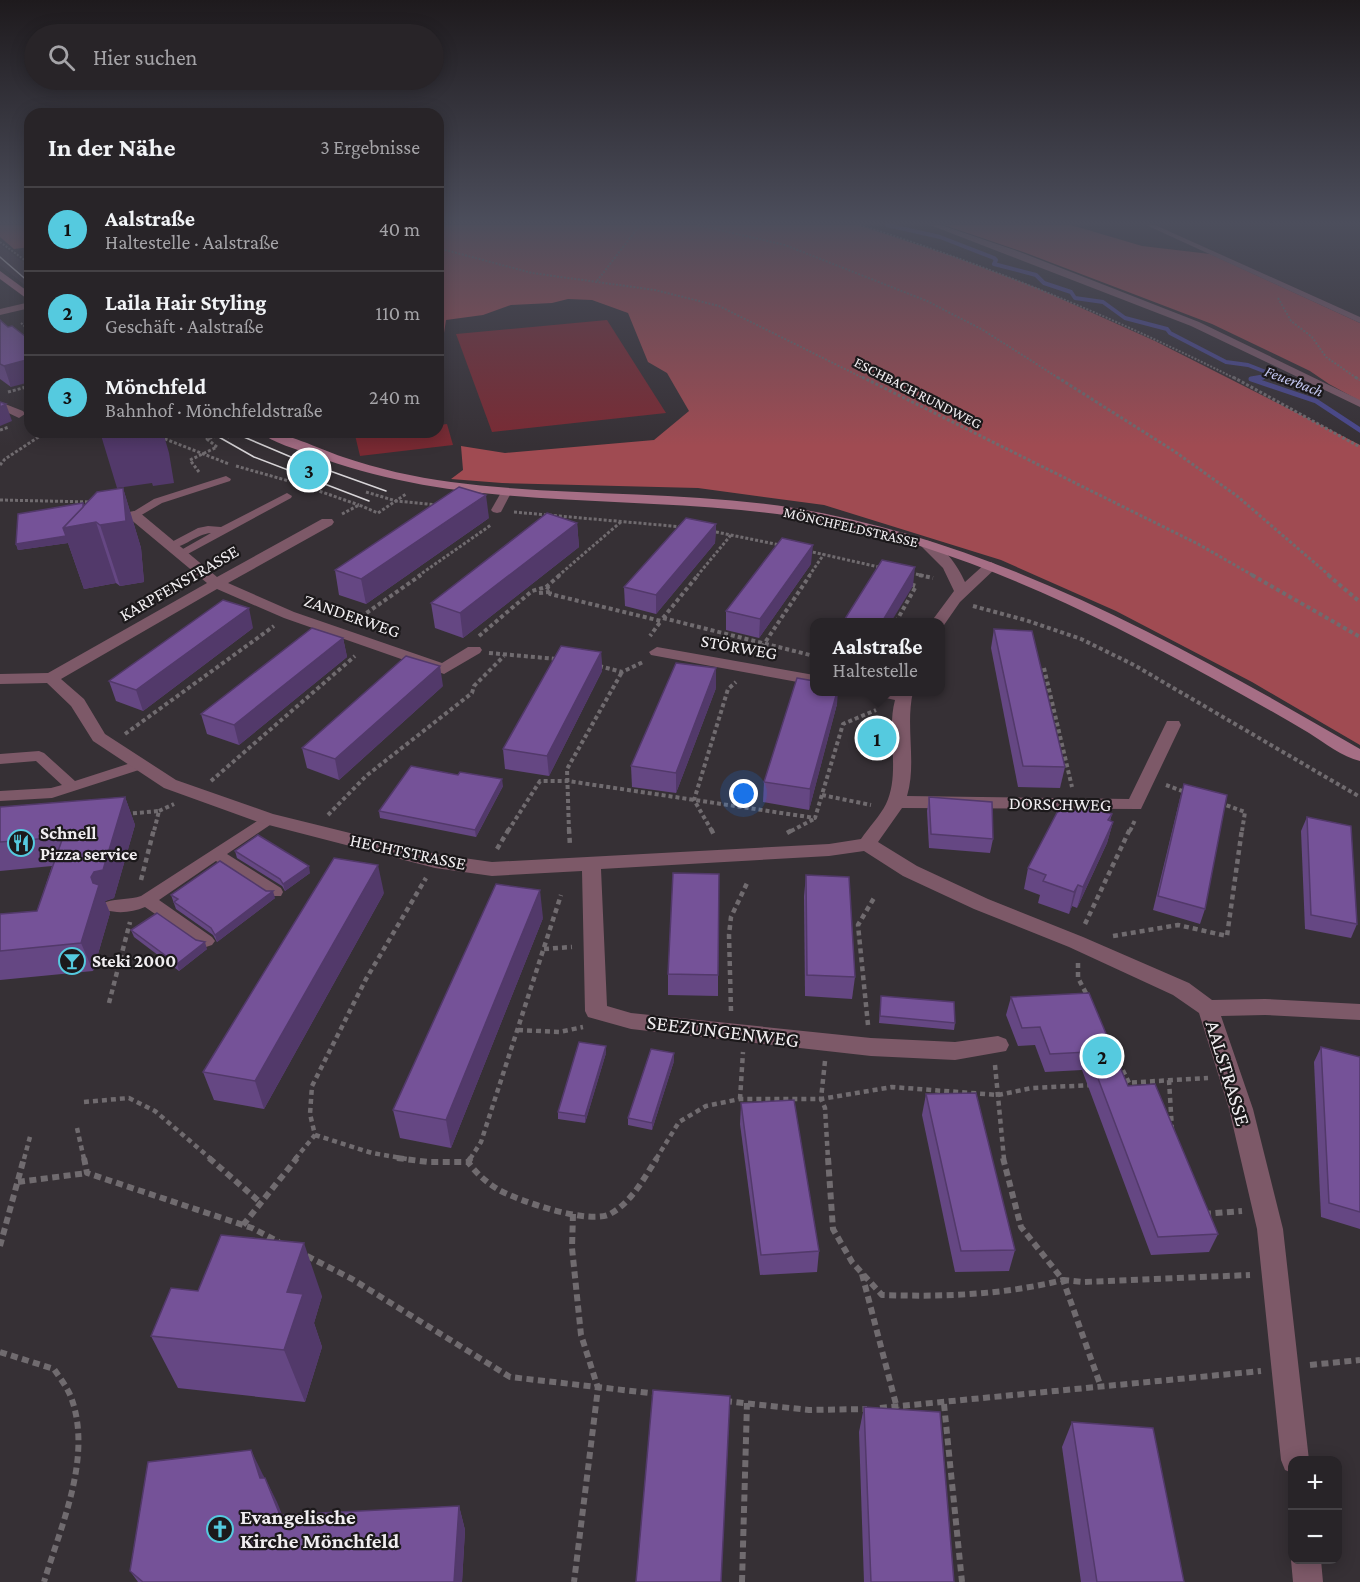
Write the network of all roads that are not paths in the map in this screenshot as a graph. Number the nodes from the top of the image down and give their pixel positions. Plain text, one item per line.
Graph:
1 (1131, 299) edge
2 (1314, 299) edge
3 (24, 306) edge
4 (0, 312) edge
5 (1360, 320) edge
6 (1360, 404) edge
7 (0, 405) edge
8 (19, 414) dead end
9 (281, 438) edge
10 (226, 478) dead end
11 (507, 491) junction
12 (287, 496) dead end
13 (134, 515) joint
14 (496, 516) road end
15 (327, 522) road end
16 (926, 544) junction
17 (175, 550) junction
18 (991, 566) junction
19 (216, 583) junction
20 (958, 595) junction
21 (942, 618) edge
22 (476, 643) road end
23 (657, 652) road end
24 (51, 678) junction
25 (0, 679) edge
26 (810, 679) edge
27 (904, 696) edge
28 (1173, 725) dead end
29 (1360, 756) edge
30 (0, 759) edge
31 (140, 765) junction
32 (72, 786) junction
33 (0, 796) edge
34 (896, 802) junction
35 (268, 819) junction
36 (867, 844) junction
37 (216, 854) junction
38 (581, 865) junction
39 (275, 892) edge
40 (141, 902) junction
41 (112, 906) dead end
42 (206, 941) edge
43 (1208, 1008) junction
44 (1360, 1012) edge
45 (995, 1045) road end
46 (1294, 1456) edge
47 (1306, 1564) edge
48 (1308, 1582) edge

1 - 6 street
2 - 5 lane
3 - 4 street
7 - 8 street
9 - 11 main road, MÖNCHFELDSTRASSE
10 - 13 lane
11 - 14 lane
11 - 16 main road, MÖNCHFELDSTRASSE
12 - 17 lane
13 - 17 street, ZANDERWEG
15 - 19 street, KARPFENSTRASSE
16 - 18 main road, MÖNCHFELDSTRASSE
16 - 20 street
17 - 19 street, ZANDERWEG
18 - 20 street
18 - 29 main road, MÖNCHFELDSTRASSE
19 - 22 street, ZANDERWEG
19 - 24 street, KARPFENSTRASSE
20 - 21 street
23 - 26 street, STÖRWEG
24 - 25 street
24 - 31 street, HECHTSTRASSE
27 - 34 street
28 - 34 street, DORSCHWEG
30 - 32 lane
31 - 32 lane
31 - 35 street, HECHTSTRASSE
32 - 33 lane
34 - 36 street
35 - 37 lane
35 - 38 street, HECHTSTRASSE
36 - 38 street, HECHTSTRASSE
36 - 43 street, AALSTRASSE
37 - 39 lane
37 - 40 lane
38 - 45 street, SEEZUNGENWEG
40 - 41 lane
40 - 42 lane
43 - 44 street
43 - 46 street, AALSTRASSE
47 - 48 street

